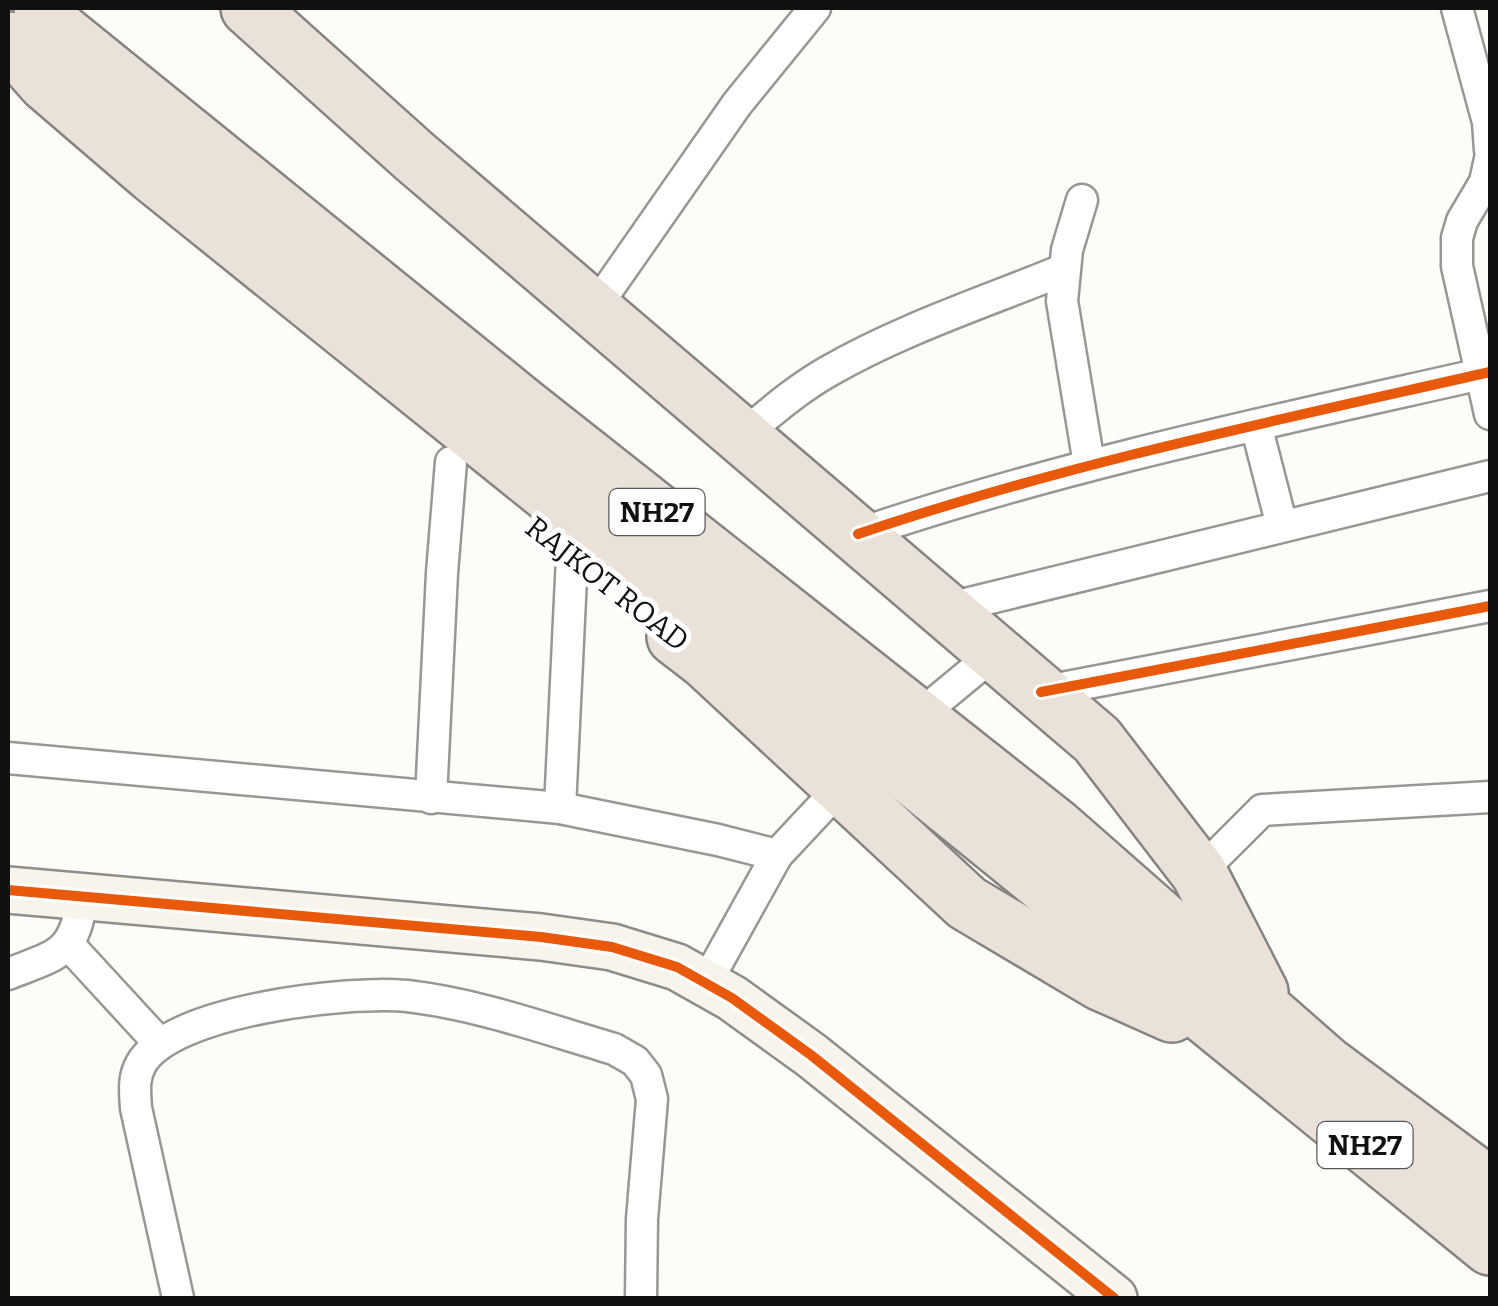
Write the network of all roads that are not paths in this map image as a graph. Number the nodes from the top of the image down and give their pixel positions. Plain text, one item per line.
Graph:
1 (42, 8) edge
2 (249, 8) edge
3 (815, 8) edge
4 (1457, 8) edge
5 (8, 40) edge
6 (8, 75) edge
7 (1490, 150) edge
8 (1490, 159) edge
9 (1082, 200) dead end
10 (1063, 270) junction
11 (594, 309) junction
12 (1486, 373) edge
13 (1490, 414) edge
14 (1256, 425) junction
15 (742, 436) junction
16 (452, 462) junction
17 (1089, 464) junction
18 (1490, 476) edge
19 (1282, 526) junction
20 (858, 534) junction
21 (572, 556) junction
22 (1490, 606) edge
23 (944, 609) junction
24 (996, 653) junction
25 (1041, 692) junction
26 (878, 751) junction
27 (8, 758) edge
28 (431, 798) junction
29 (1490, 798) edge
30 (560, 808) junction
31 (777, 855) junction
32 (1199, 873) junction
33 (8, 890) edge
34 (82, 898) junction
35 (68, 944) junction
36 (8, 974) edge
37 (706, 983) junction
38 (1256, 1030) junction
39 (160, 1044) junction
40 (1490, 1186) edge
41 (1490, 1247) edge
42 (178, 1298) edge
43 (641, 1298) edge
44 (1114, 1298) edge

1 - 26 highway, NH27
2 - 11 highway, NH27
3 - 11 street
4 - 7 street
5 - 26 highway, NH27
6 - 16 highway, RAJKOT ROAD / NH27
8 - 12 street
9 - 10 street
10 - 15 street
10 - 17 street
11 - 15 highway, NH27
12 - 13 street
12 - 14 street
14 - 17 street
14 - 19 street
15 - 20 highway, NH27
16 - 21 highway, RAJKOT ROAD / NH27
16 - 28 street
17 - 20 street
18 - 19 street
19 - 23 street
20 - 23 highway, NH27
21 - 26 highway, RAJKOT ROAD / NH27
21 - 30 street
22 - 25 street
23 - 24 highway, NH27
24 - 25 highway, NH27
24 - 26 street
25 - 32 highway, NH27
26 - 31 street
26 - 38 highway, NH27
26 - 38 highway, RAJKOT ROAD / NH27
27 - 28 street
28 - 30 street
29 - 32 street
30 - 31 street
31 - 37 street
32 - 38 highway, NH27
33 - 34 street
34 - 35 street
34 - 37 street
35 - 36 street
35 - 39 street
37 - 44 street
38 - 40 highway, NH27
38 - 41 highway, NH27
39 - 42 street
39 - 43 street

